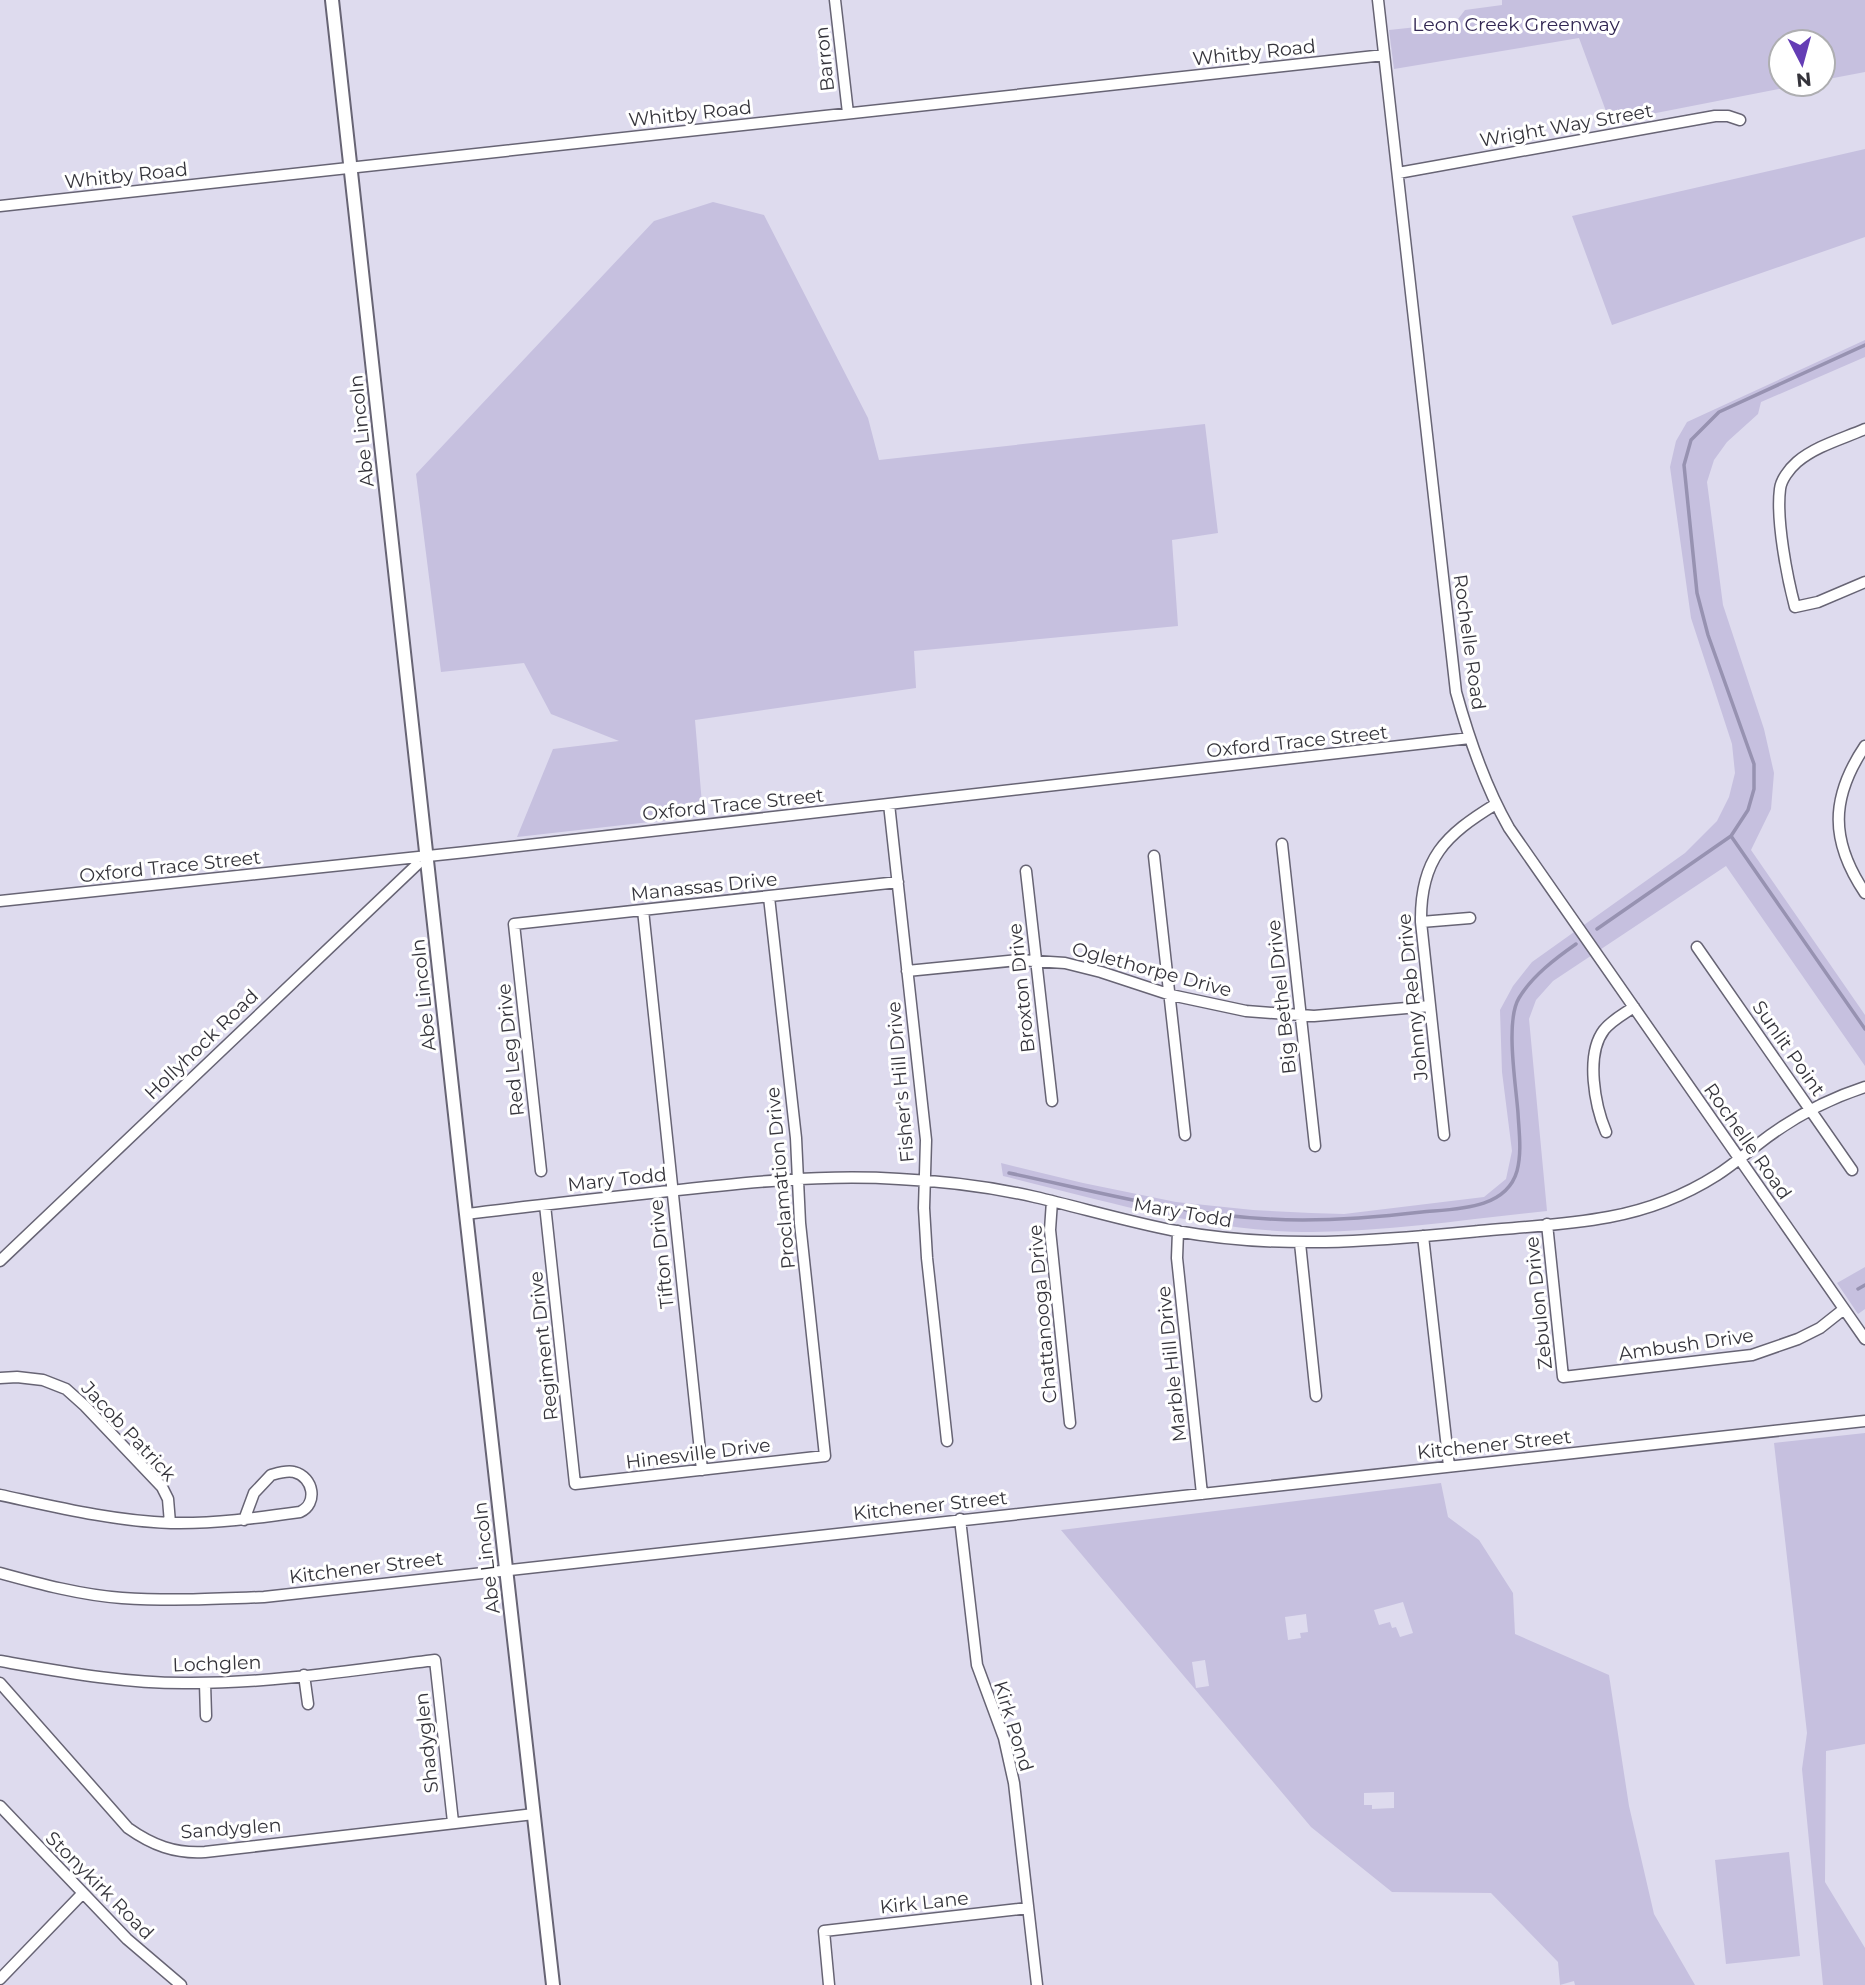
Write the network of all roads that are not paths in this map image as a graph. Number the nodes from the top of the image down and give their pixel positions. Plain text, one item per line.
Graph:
1 (332, 0) edge
2 (835, 0) edge
3 (1378, 0) edge
4 (1384, 55) junction
5 (848, 114) junction
6 (1740, 120) dead end
7 (351, 168) junction
8 (1398, 173) junction
9 (0, 206) edge
10 (1865, 429) edge
11 (1865, 582) edge
12 (1470, 738) junction
13 (1865, 746) edge
14 (889, 804) junction
15 (1496, 804) junction
16 (1282, 844) dead end
17 (427, 855) junction
18 (1154, 856) dead end
19 (1026, 872) dead end
20 (898, 882) junction
21 (1865, 893) edge
22 (769, 897) junction
23 (0, 901) edge
24 (643, 910) junction
25 (1471, 918) dead end
26 (1421, 922) junction
27 (514, 924) joint
28 (1697, 947) dead end
29 (1036, 961) junction
30 (907, 971) junction
31 (1171, 995) junction
32 (1430, 1006) junction
33 (1634, 1007) junction
34 (1300, 1016) junction
35 (1865, 1087) edge
36 (1052, 1101) dead end
37 (1810, 1110) junction
38 (1606, 1132) dead end
39 (1185, 1135) dead end
40 (1444, 1135) dead end
41 (1315, 1146) dead end
42 (1739, 1160) junction
43 (1852, 1170) dead end
44 (541, 1171) dead end
45 (798, 1178) junction
46 (925, 1181) junction
47 (672, 1190) junction
48 (1052, 1201) junction
49 (545, 1205) junction
50 (466, 1214) junction
51 (1547, 1224) junction
52 (1178, 1231) junction
53 (1423, 1236) junction
54 (1300, 1243) junction
55 (0, 1261) edge
56 (1844, 1309) junction
57 (1865, 1339) edge
58 (1563, 1377) joint
59 (0, 1378) edge
60 (1316, 1396) dead end
61 (1865, 1421) edge
62 (1070, 1423) dead end
63 (947, 1441) dead end
64 (825, 1456) joint
65 (1449, 1466) junction
66 (702, 1470) junction
67 (575, 1484) joint
68 (1202, 1494) junction
69 (0, 1495) edge
70 (960, 1519) junction
71 (244, 1520) junction
72 (170, 1523) junction
73 (507, 1569) junction
74 (0, 1573) edge
75 (435, 1660) joint
76 (0, 1661) edge
77 (304, 1675) junction
78 (0, 1683) edge
79 (205, 1683) junction
80 (307, 1704) dead end
81 (206, 1716) dead end
82 (0, 1806) edge
83 (534, 1814) junction
84 (453, 1822) junction
85 (82, 1894) junction
86 (1028, 1908) junction
87 (0, 1979) edge
88 (180, 1985) edge
89 (553, 1985) edge
90 (829, 1985) edge
91 (1037, 1985) edge

1 - 7 street, Abe Lincoln
2 - 5 street, Barron
3 - 4 street, Rochelle Road
4 - 5 street, Whitby Road
4 - 8 street, Rochelle Road
5 - 7 street, Whitby Road
6 - 8 street, Wright Way Street
7 - 9 street, Whitby Road
7 - 17 street, Abe Lincoln
8 - 12 street, Rochelle Road
10 - 11 street
12 - 14 street, Oxford Trace Street
12 - 15 street, Rochelle Road
13 - 21 street
14 - 17 street, Oxford Trace Street
14 - 20 street, Fisher's Hill Drive
15 - 26 street, Johnny Reb Drive
15 - 33 street, Rochelle Road
16 - 34 street, Big Bethel Drive
17 - 23 street, Oxford Trace Street
17 - 50 street, Abe Lincoln
17 - 55 street, Hollyhock Road
18 - 31 street
19 - 29 street, Broxton Drive
20 - 22 street, Manassas Drive
20 - 30 street, Fisher's Hill Drive
22 - 24 street, Manassas Drive
22 - 45 street, Proclamation Drive
24 - 27 street, Manassas Drive
24 - 47 street, Tifton Drive
25 - 26 street
26 - 32 street, Johnny Reb Drive
27 - 44 street, Red Leg Drive
28 - 37 street, Sunlit Point
29 - 30 street, Oglethorpe Drive
29 - 31 street, Oglethorpe Drive
29 - 36 street, Broxton Drive
30 - 46 street, Fisher's Hill Drive
31 - 34 street, Oglethorpe Drive
31 - 39 street
32 - 34 street, Oglethorpe Drive
32 - 40 street, Johnny Reb Drive
33 - 38 street
33 - 42 street, Rochelle Road
34 - 41 street, Big Bethel Drive
35 - 37 street, Mary Todd
37 - 42 street, Mary Todd
37 - 43 street, Sunlit Point
42 - 51 street, Mary Todd
42 - 56 street, Rochelle Road
45 - 46 street, Mary Todd
45 - 47 street, Mary Todd
45 - 64 street, Proclamation Drive
46 - 48 street, Mary Todd
46 - 63 street, Fisher's Hill Drive
47 - 49 street, Mary Todd
47 - 66 street, Tifton Drive
48 - 52 street, Mary Todd
48 - 62 street, Chattanooga Drive
49 - 50 street, Mary Todd
49 - 67 street, Regiment Drive
50 - 73 street, Abe Lincoln
51 - 53 street, Mary Todd
51 - 58 street, Zebulon Drive
52 - 54 street, Mary Todd
52 - 68 street, Marble Hill Drive
53 - 54 street, Mary Todd
53 - 65 street
54 - 60 street
56 - 57 street, Rochelle Road
56 - 58 street, Ambush Drive
59 - 72 street, Jacob Patrick
61 - 65 street, Kitchener Street
64 - 66 street, Hinesville Drive
65 - 68 street, Kitchener Street
66 - 67 street, Hinesville Drive
68 - 70 street, Kitchener Street
69 - 72 street
70 - 73 street, Kitchener Street
70 - 86 street, Kirk Pond
71 - 71 street
71 - 72 street
73 - 74 street, Kitchener Street
73 - 83 street, Abe Lincoln
75 - 77 street, Lochglen
75 - 84 street, Shadyglen
76 - 79 street, Lochglen
77 - 79 street, Lochglen
77 - 80 street
78 - 84 street, Sandyglen
79 - 81 street
82 - 85 street, Stonykirk Road
83 - 84 street, Sandyglen
83 - 89 street, Abe Lincoln
85 - 87 street
85 - 88 street, Stonykirk Road
86 - 90 street, Kirk Lane
86 - 91 street, Kirk Pond

